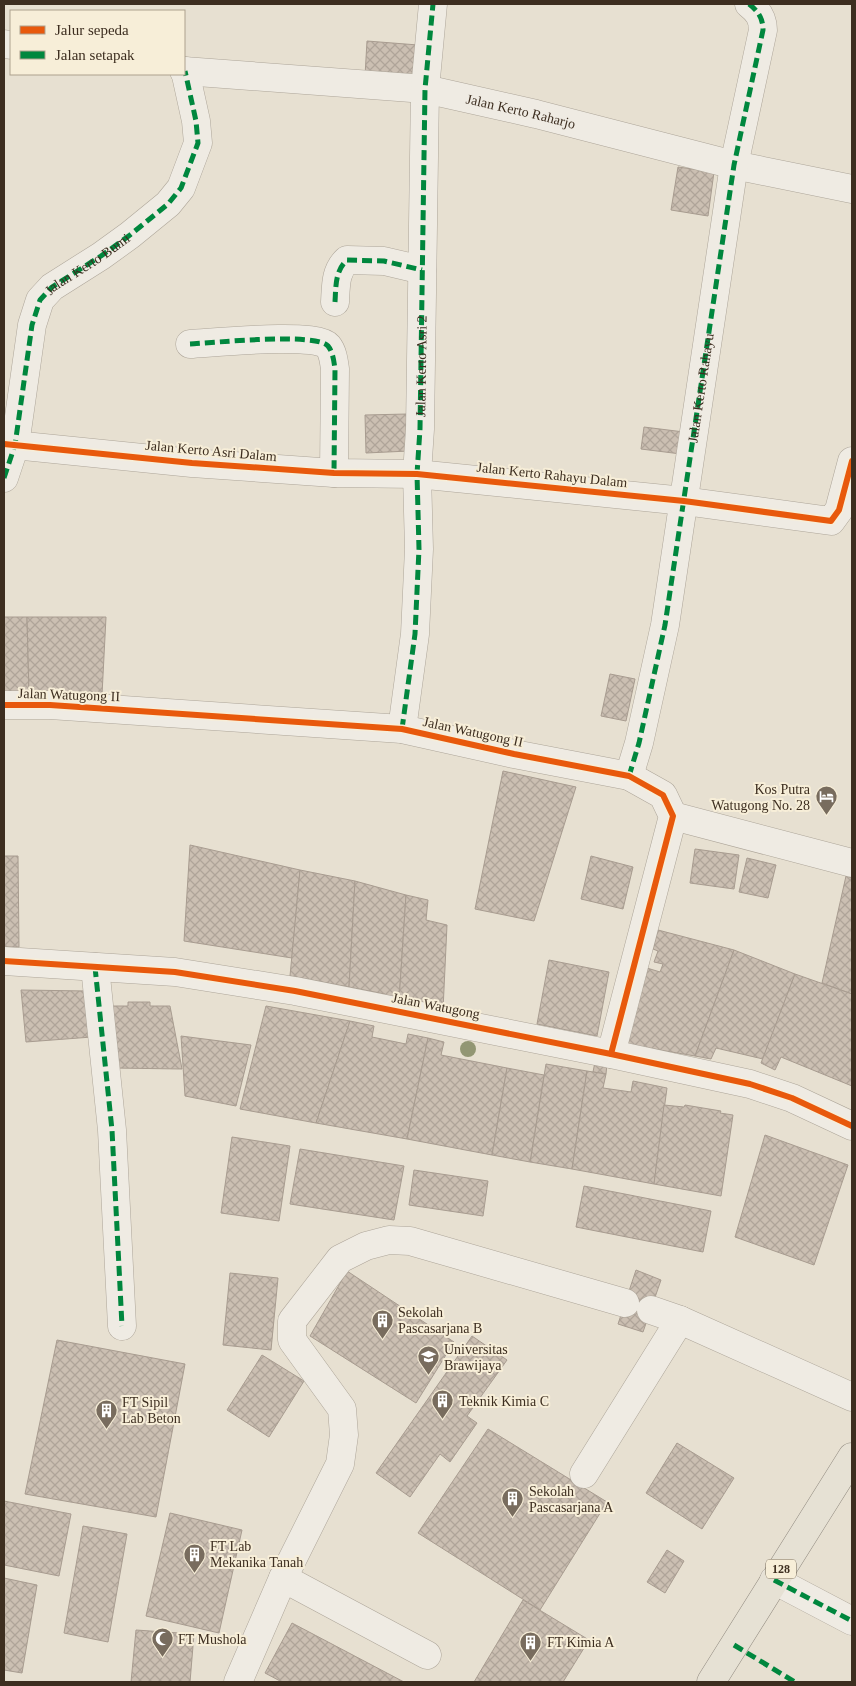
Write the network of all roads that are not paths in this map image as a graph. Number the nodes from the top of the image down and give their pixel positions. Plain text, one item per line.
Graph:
1 (433, 4) edge
2 (750, 4) edge
3 (185, 71) edge
4 (185, 75) edge
5 (425, 89) junction
6 (734, 166) junction
7 (852, 189) edge
8 (422, 270) junction
9 (334, 302) dead end
10 (190, 344) dead end
11 (9, 444) edge
12 (852, 461) edge
13 (334, 473) junction
14 (417, 474) junction
15 (4, 478) edge
16 (684, 501) junction
17 (4, 705) edge
18 (402, 730) junction
19 (629, 776) junction
20 (673, 816) junction
21 (852, 863) edge
22 (4, 961) edge
23 (95, 966) junction
24 (611, 1054) junction
25 (852, 1126) edge
26 (680, 1320) junction
27 (122, 1326) dead end
28 (852, 1397) edge
29 (852, 1457) edge
30 (584, 1474) dead end
31 (283, 1578) junction
32 (774, 1580) junction
33 (852, 1621) edge
34 (427, 1655) dead end
35 (238, 1682) edge
36 (711, 1682) edge

1 - 5 street, Jalan Kerto Asri 2
2 - 6 street, Jalan Kerto Rahayu
3 - 5 street, Jalan Kerto Raharjo
4 - 11 street, Jalan Kerto Bumi
5 - 6 street, Jalan Kerto Raharjo
5 - 8 street, Jalan Kerto Asri 2
6 - 7 street, Jalan Kerto Raharjo
6 - 16 street, Jalan Kerto Rahayu
8 - 9 street
8 - 14 street, Jalan Kerto Asri 2
10 - 13 street
11 - 13 street, Jalan Kerto Asri Dalam
11 - 15 street, Jalan Kerto Bumi
12 - 16 street, Jalan Kerto Rahayu Dalam
13 - 14 street, Jalan Kerto Asri Dalam
14 - 16 street, Jalan Kerto Rahayu Dalam
14 - 18 street, Jalan Kerto Asri 2
16 - 19 street, Jalan Kerto Rahayu
17 - 18 street, Jalan Watugong II
18 - 19 street, Jalan Watugong II
19 - 20 street, Jalan Watugong II
20 - 21 street
20 - 24 street
22 - 23 street, Jalan Watugong
23 - 24 street, Jalan Watugong
23 - 27 street
24 - 25 street, Jalan Watugong
26 - 28 street
26 - 30 street
26 - 31 street
29 - 32 main road, 128
31 - 34 street
31 - 35 street
32 - 33 street
32 - 36 main road, 128

